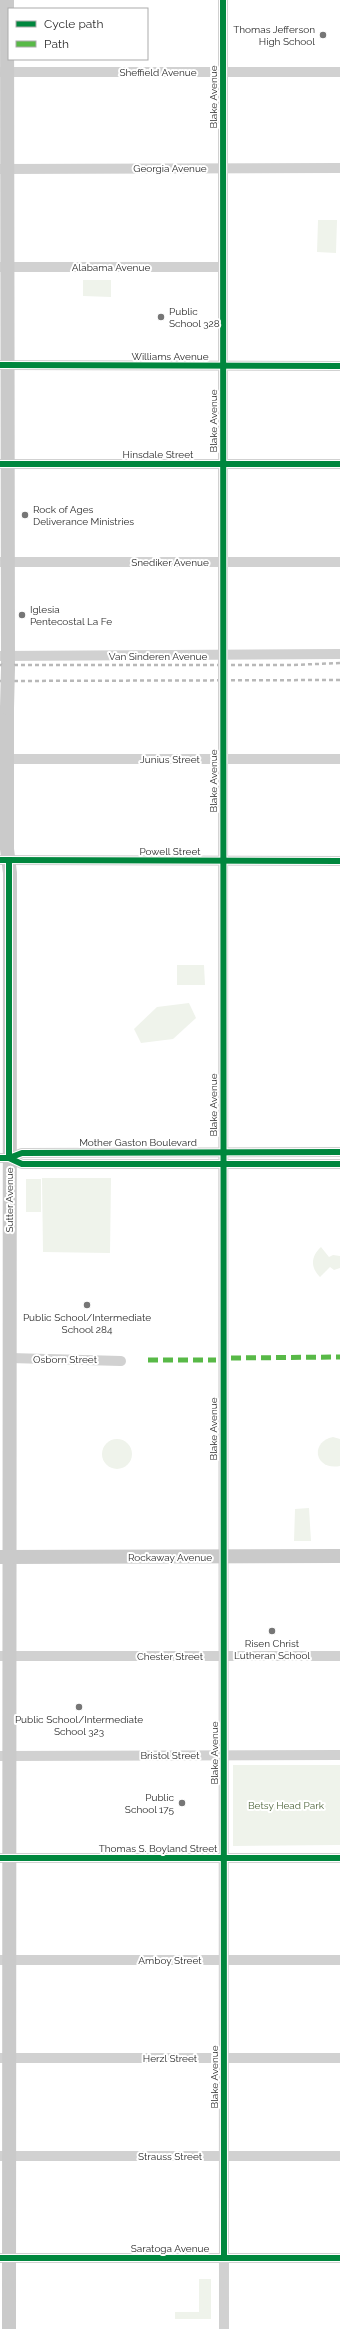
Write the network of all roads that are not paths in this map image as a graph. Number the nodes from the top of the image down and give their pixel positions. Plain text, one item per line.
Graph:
1 (7, 0) edge
2 (223, 0) edge
3 (4, 72) edge
4 (223, 72) junction
5 (340, 72) edge
6 (223, 168) junction
7 (340, 168) edge
8 (4, 169) edge
9 (4, 267) edge
10 (223, 267) junction
11 (4, 365) edge
12 (223, 366) junction
13 (340, 366) edge
14 (4, 464) edge
15 (223, 464) junction
16 (340, 464) edge
17 (4, 562) edge
18 (223, 562) junction
19 (340, 562) edge
20 (340, 654) edge
21 (223, 657) junction
22 (5, 660) edge
23 (340, 758) edge
24 (4, 759) edge
25 (223, 759) junction
26 (4, 860) edge
27 (224, 861) junction
28 (340, 861) edge
29 (5, 956) edge
30 (5, 1054) edge
31 (223, 1152) junction
32 (340, 1152) edge
33 (5, 1158) edge
34 (340, 1164) edge
35 (223, 1165) junction
36 (10, 1358) junction
37 (120, 1361) dead end
38 (340, 1556) edge
39 (4, 1557) edge
40 (224, 1557) junction
41 (4, 1656) edge
42 (224, 1656) junction
43 (340, 1656) edge
44 (224, 1755) junction
45 (340, 1755) edge
46 (4, 1756) edge
47 (4, 1858) edge
48 (224, 1858) junction
49 (340, 1858) edge
50 (4, 1960) edge
51 (224, 1960) junction
52 (340, 1960) edge
53 (4, 2058) edge
54 (224, 2058) junction
55 (340, 2058) edge
56 (4, 2156) edge
57 (224, 2156) junction
58 (340, 2156) edge
59 (4, 2258) edge
60 (224, 2258) junction
61 (340, 2258) edge
62 (9, 2329) edge
63 (224, 2329) edge

1 - 3 street, Sutter Avenue
2 - 4 street, Blake Avenue
3 - 4 street, Sheffield Avenue
3 - 8 street, Sutter Avenue
4 - 5 street, Sheffield Avenue
4 - 6 street, Blake Avenue
6 - 7 street, Georgia Avenue
6 - 8 street, Georgia Avenue
6 - 10 street, Blake Avenue
8 - 9 street, Sutter Avenue
9 - 10 street, Alabama Avenue
9 - 11 street, Sutter Avenue
10 - 12 street, Blake Avenue
11 - 12 street, Williams Avenue
11 - 14 street, Sutter Avenue
12 - 13 street, Williams Avenue
12 - 15 street, Blake Avenue
14 - 15 street, Hinsdale Street
14 - 17 street, Sutter Avenue
15 - 16 street, Hinsdale Street
15 - 18 street, Blake Avenue
17 - 18 street, Snediker Avenue
17 - 22 street, Sutter Avenue
18 - 19 street, Snediker Avenue
18 - 21 street, Blake Avenue
20 - 21 street, Van Sinderen Avenue
21 - 22 street, Van Sinderen Avenue
21 - 25 street, Blake Avenue, bridge
22 - 24 street, Sutter Avenue, bridge
23 - 25 street, Junius Street
24 - 25 street, Junius Street
24 - 26 street, Sutter Avenue
25 - 27 street, Blake Avenue
26 - 27 street, Powell Street
26 - 29 street, Sutter Avenue
27 - 28 street, Powell Street
27 - 31 street, Blake Avenue
29 - 30 street, Sutter Avenue
30 - 33 street, Sutter Avenue
31 - 32 street, Mother Gaston Boulevard
31 - 33 street, Mother Gaston Boulevard
31 - 35 street, Blake Avenue
33 - 35 street
33 - 36 street, Sutter Avenue
34 - 35 street
35 - 40 street, Blake Avenue
36 - 37 street, Osborn Street
36 - 39 street, Sutter Avenue
38 - 40 street, Rockaway Avenue
39 - 40 street, Rockaway Avenue
39 - 41 street, Sutter Avenue
40 - 42 street, Blake Avenue
41 - 42 street, Chester Street
41 - 46 street, Sutter Avenue
42 - 43 street, Chester Street
42 - 44 street, Blake Avenue
44 - 45 street, Bristol Street
44 - 46 street, Bristol Street
44 - 48 street, Blake Avenue
46 - 47 street, Sutter Avenue
47 - 48 street, Thomas S. Boyland Street
47 - 50 street, Sutter Avenue
48 - 49 street, Thomas S. Boyland Street
48 - 51 street, Blake Avenue
50 - 51 street, Amboy Street
50 - 53 street, Sutter Avenue
51 - 52 street, Amboy Street
51 - 54 street, Blake Avenue
53 - 54 street, Herzl Street
53 - 56 street, Sutter Avenue
54 - 55 street, Herzl Street
54 - 57 street, Blake Avenue
56 - 57 street, Strauss Street
56 - 59 street, Sutter Avenue
57 - 58 street, Strauss Street
57 - 60 street, Blake Avenue
59 - 60 street, Saratoga Avenue
59 - 62 street, Sutter Avenue
60 - 61 street, Saratoga Avenue
60 - 63 street, Blake Avenue

